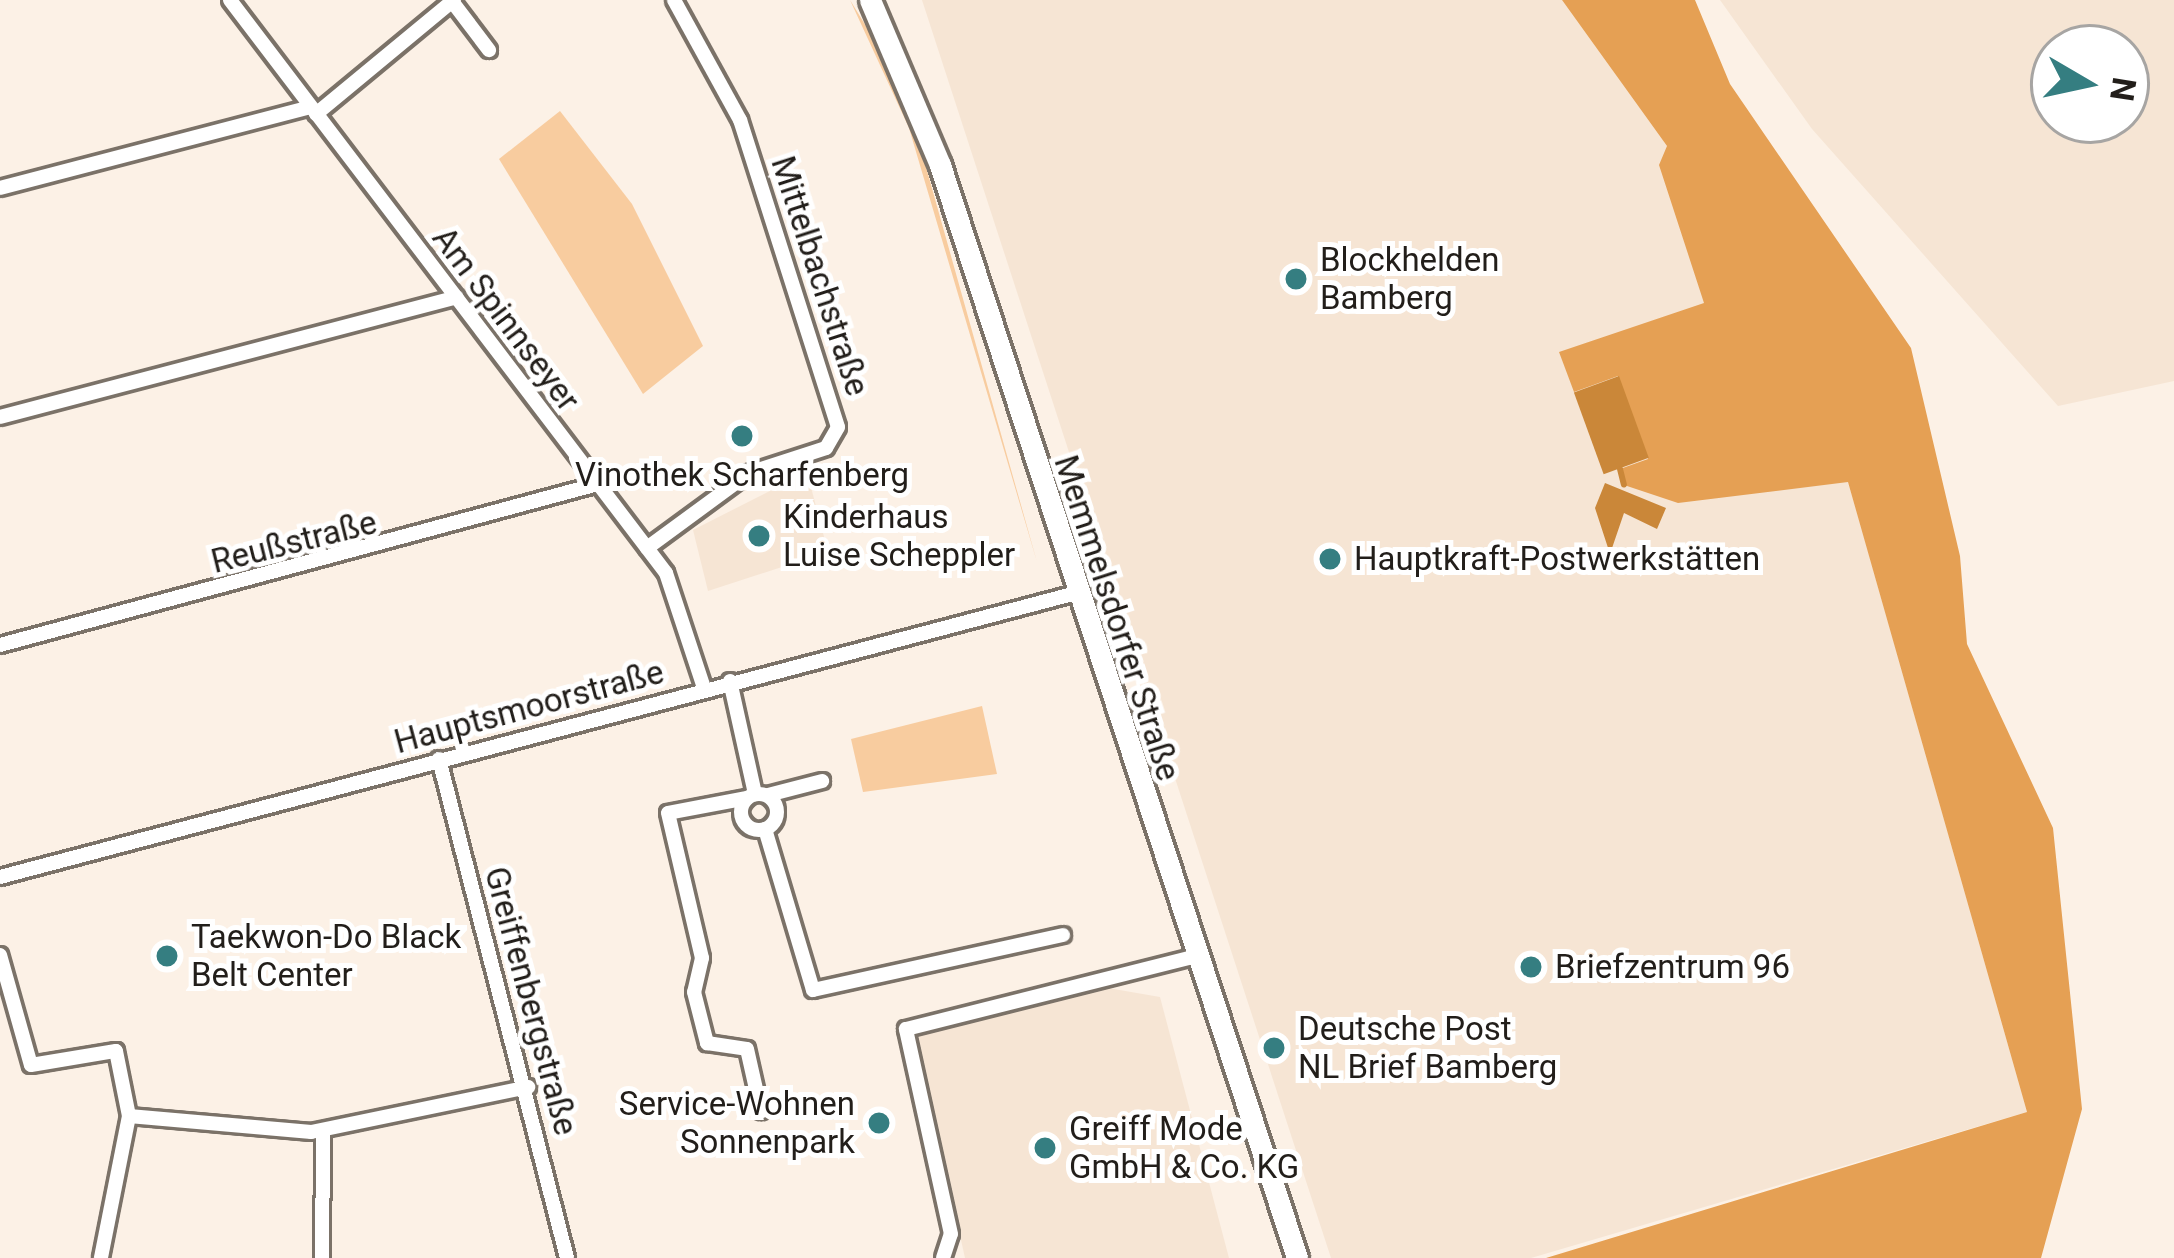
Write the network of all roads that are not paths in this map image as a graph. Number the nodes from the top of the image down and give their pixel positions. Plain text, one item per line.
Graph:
1 (230, 0) edge
2 (453, 0) edge
3 (674, 0) edge
4 (870, 0) edge
5 (489, 50) dead end
6 (313, 111) junction
7 (0, 188) edge
8 (456, 297) junction
9 (0, 417) edge
10 (598, 484) junction
11 (647, 548) junction
12 (1073, 594) junction
13 (1, 640) edge
14 (730, 681) junction
15 (704, 688) junction
16 (439, 759) junction
17 (822, 781) dead end
18 (757, 795) junction
19 (765, 829) junction
20 (0, 877) edge
21 (1063, 935) dead end
22 (0, 955) edge
23 (1196, 956) junction
24 (528, 1087) junction
25 (761, 1111) dead end
26 (129, 1116) junction
27 (323, 1131) junction
28 (101, 1258) edge
29 (322, 1258) edge
30 (567, 1258) edge
31 (943, 1258) edge
32 (1297, 1258) edge

1 - 6 street, Am Spinnseyer
2 - 5 street
2 - 6 street
3 - 11 street, Mittelbachstraße
4 - 12 main road, Memmelsdorfer Straße
6 - 7 street
6 - 8 street, Am Spinnseyer
8 - 9 street
8 - 10 street, Am Spinnseyer
10 - 11 street, Am Spinnseyer
10 - 13 street, Reußstraße
11 - 15 street, Am Spinnseyer
12 - 14 street, Hauptsmoorstraße
12 - 23 main road, Memmelsdorfer Straße
14 - 15 street, Hauptsmoorstraße
14 - 18 street
15 - 16 street, Hauptsmoorstraße
16 - 20 street, Hauptsmoorstraße
16 - 24 street, Greiffenbergstraße
17 - 18 street
18 - 19 street
18 - 19 street
18 - 25 street
19 - 21 street
22 - 26 street
23 - 31 street
23 - 32 main road, Memmelsdorfer Straße
24 - 27 street
24 - 30 street, Greiffenbergstraße
26 - 27 street
26 - 28 street
27 - 29 street

